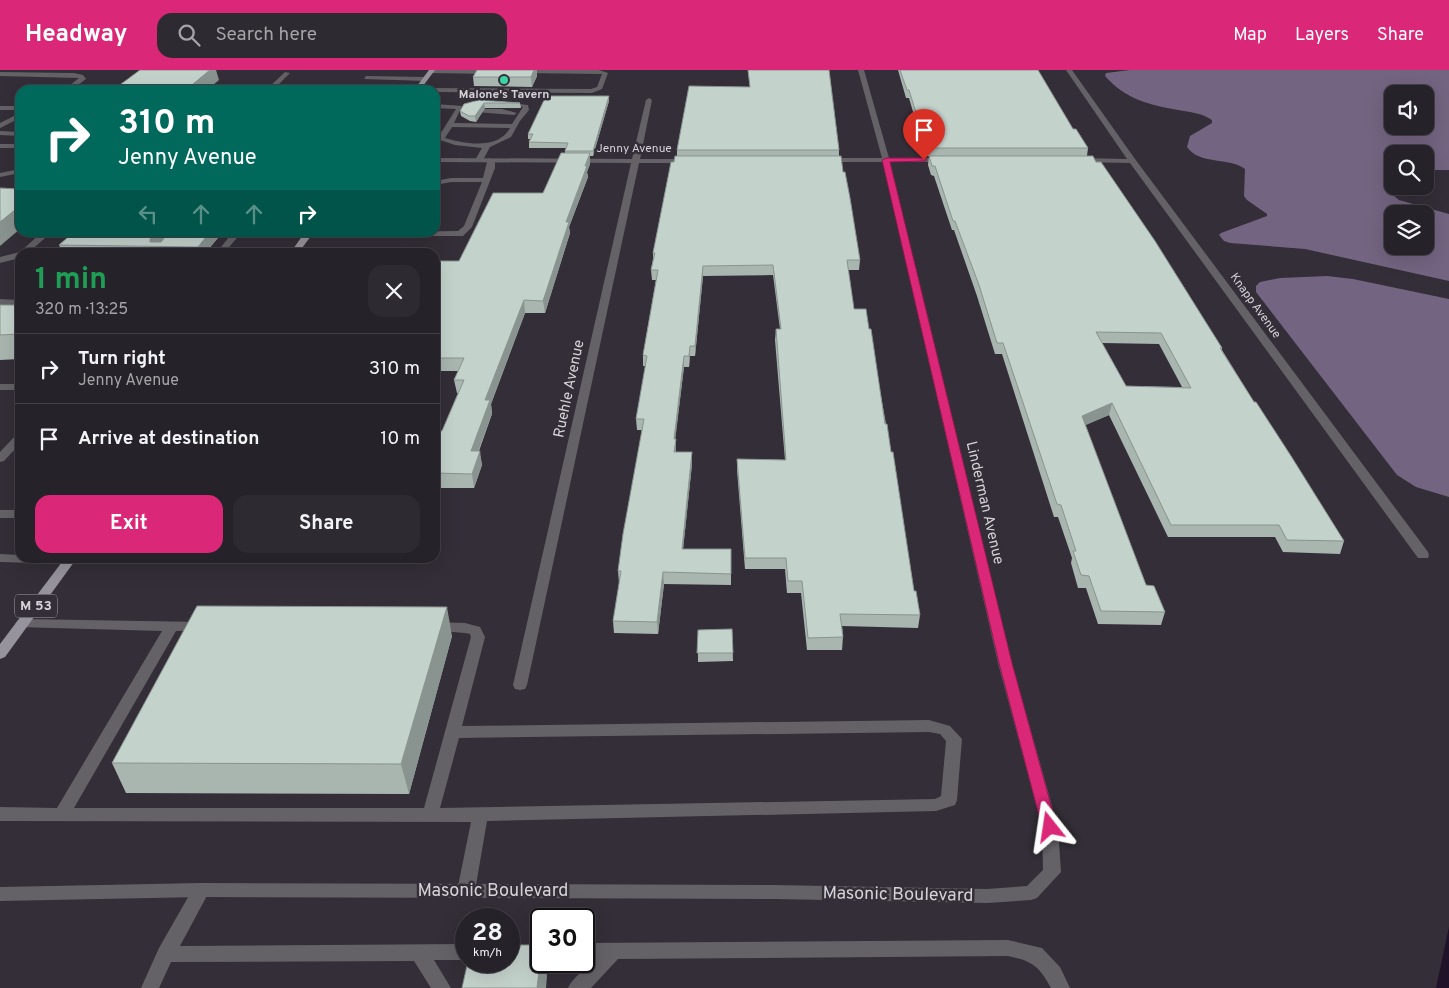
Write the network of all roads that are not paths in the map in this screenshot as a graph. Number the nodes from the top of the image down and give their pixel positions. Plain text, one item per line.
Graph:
1 (861, 70) edge
2 (1068, 70) edge
3 (431, 71) edge
4 (499, 72) edge
5 (517, 72) edge
6 (286, 73) dead end
7 (0, 74) edge
8 (366, 78) dead end
9 (425, 79) junction
10 (74, 85) edge
11 (274, 85) edge
12 (421, 85) edge
13 (440, 90) edge
14 (649, 100) dead end
15 (483, 103) edge
16 (440, 106) edge
17 (0, 108) edge
18 (15, 108) edge
19 (478, 111) edge
20 (15, 117) edge
21 (0, 120) edge
22 (9, 120) junction
23 (516, 123) junction
24 (448, 125) junction
25 (0, 126) edge
26 (0, 134) edge
27 (15, 134) edge
28 (440, 134) edge
29 (440, 138) edge
30 (0, 146) edge
31 (15, 146) edge
32 (486, 146) junction
33 (440, 160) edge
34 (479, 160) junction
35 (491, 160) junction
36 (818, 160) edge
37 (886, 160) junction
38 (955, 160) edge
39 (1073, 160) edge
40 (1132, 160) junction
41 (635, 161) junction
42 (703, 161) edge
43 (15, 172) edge
44 (0, 175) edge
45 (486, 180) junction
46 (440, 182) edge
47 (440, 234) edge
48 (42, 237) edge
49 (234, 237) edge
50 (307, 237) edge
51 (29, 248) edge
52 (224, 248) edge
53 (299, 248) edge
54 (15, 256) edge
55 (0, 260) edge
56 (0, 302) edge
57 (15, 303) edge
58 (0, 387) edge
59 (15, 387) edge
60 (15, 443) edge
61 (0, 459) edge
62 (0, 514) edge
63 (15, 514) edge
64 (1424, 555) dead end
65 (0, 558) edge
66 (15, 558) edge
67 (68, 563) edge
68 (22, 624) junction
69 (171, 627) junction
70 (220, 627) edge
71 (416, 627) edge
72 (0, 654) edge
73 (520, 685) dead end
74 (451, 732) junction
75 (0, 814) edge
76 (61, 814) junction
77 (430, 815) junction
78 (480, 815) junction
79 (201, 890) junction
80 (466, 891) junction
81 (0, 894) edge
82 (986, 896) joint
83 (613, 951) junction
84 (455, 952) edge
85 (595, 952) edge
86 (419, 953) junction
87 (166, 954) junction
88 (150, 988) edge
89 (442, 988) edge
90 (577, 988) edge
91 (1060, 988) edge

1 - 37 street, Linderman Avenue
2 - 40 street, Knapp Avenue
3 - 4 street
3 - 9 main road
5 - 13 street
6 - 11 street
7 - 10 street
8 - 9 street
9 - 12 main road
14 - 41 street, Ruehle Avenue
15 - 23 street
16 - 24 street
17 - 18 street
19 - 23 street
20 - 22 street
21 - 22 street
22 - 25 street
23 - 24 street
23 - 32 street
24 - 28 street
26 - 27 street
29 - 32 street
30 - 31 street
32 - 34 street
33 - 34 street, Jenny Avenue
34 - 35 street, Jenny Avenue
35 - 41 street, Jenny Avenue
35 - 45 street
36 - 37 street
37 - 38 street
37 - 82 street, Linderman Avenue
39 - 40 street
40 - 64 street, Knapp Avenue
41 - 42 street, Jenny Avenue
41 - 73 street, Ruehle Avenue
43 - 44 street
45 - 46 street
45 - 47 street
48 - 51 street
49 - 52 street
50 - 53 main road
54 - 55 street
56 - 57 street
58 - 59 street
60 - 61 street
62 - 63 street
65 - 66 street
67 - 68 main road, M 53
68 - 69 street
68 - 72 main road, M 53
69 - 70 street
69 - 76 street
71 - 74 street
74 - 77 street
74 - 78 street
75 - 76 street
76 - 77 street
77 - 78 street
78 - 80 street
79 - 80 street, Masonic Boulevard
79 - 81 street, Masonic Boulevard
79 - 87 street
80 - 82 street, Masonic Boulevard
83 - 85 street
83 - 90 street
83 - 91 street
84 - 86 street
86 - 87 street
86 - 89 street
87 - 88 street

